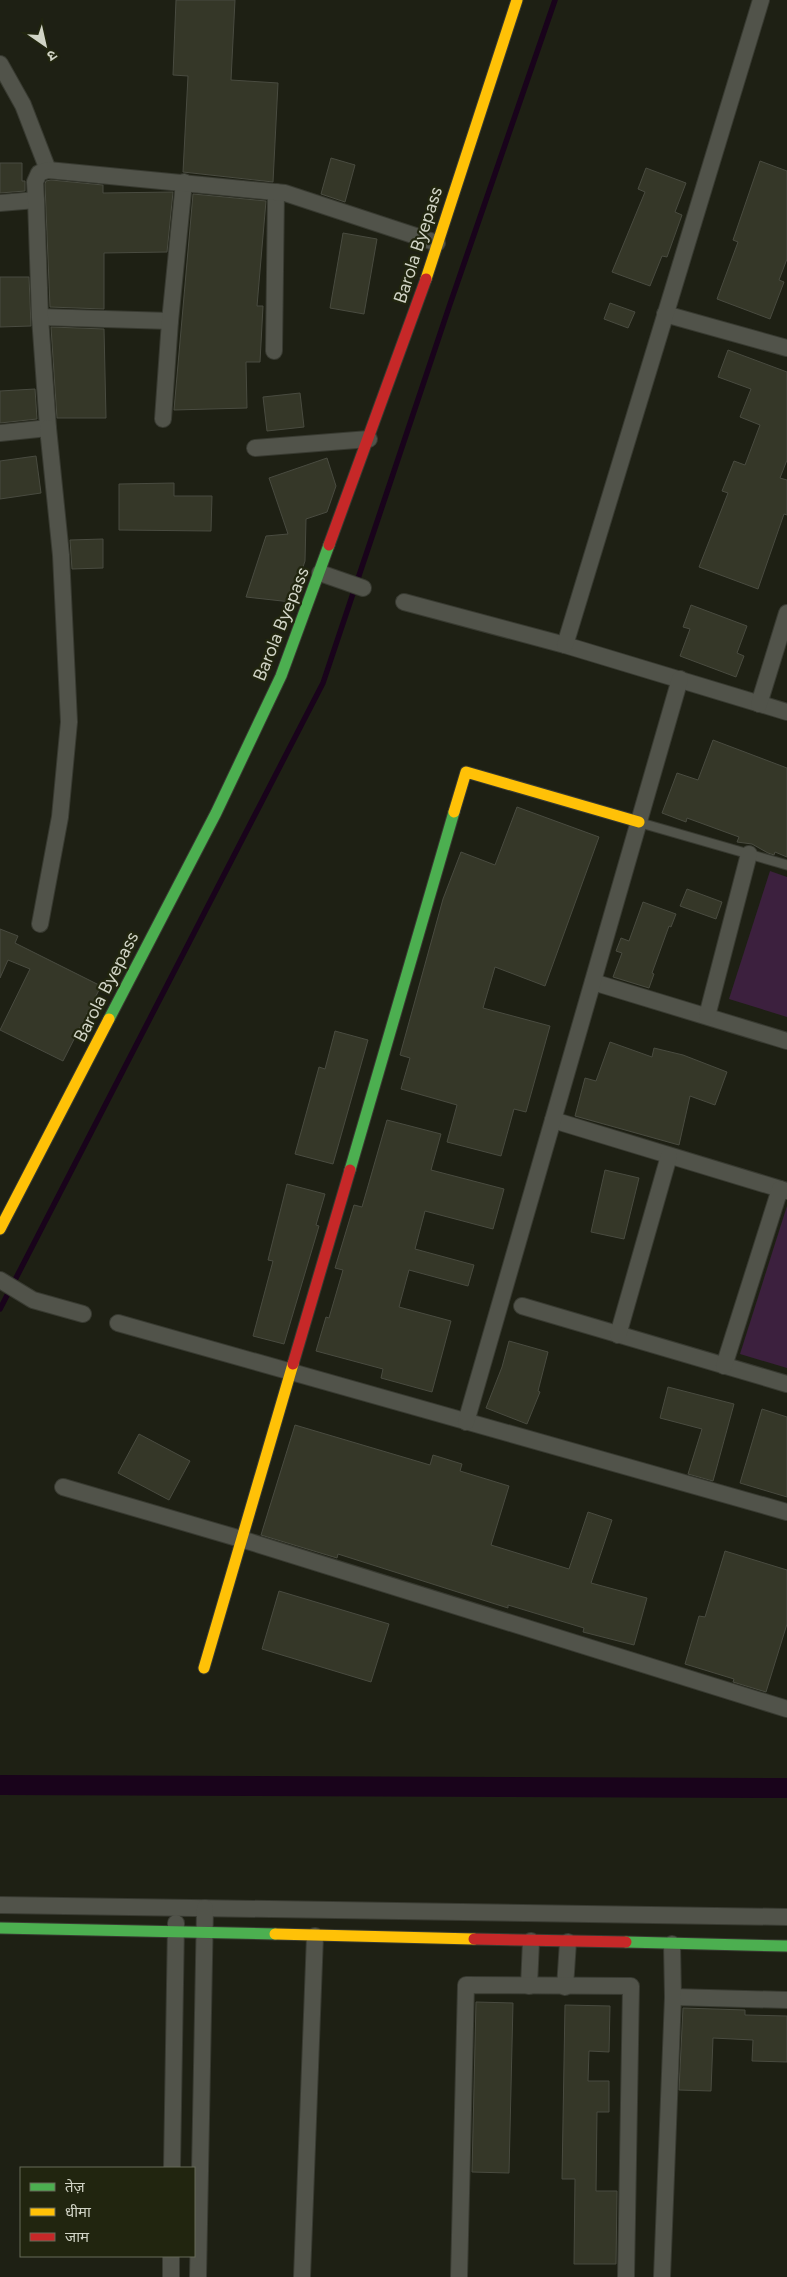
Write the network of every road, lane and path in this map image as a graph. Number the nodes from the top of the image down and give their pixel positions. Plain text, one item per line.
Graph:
1 (517, 0) edge
2 (761, 0) edge
3 (0, 64) edge
4 (48, 170) junction
5 (184, 182) junction
6 (276, 192) junction
7 (36, 200) junction
8 (0, 203) edge
9 (437, 243) junction
10 (665, 314) junction
11 (40, 317) junction
12 (170, 321) junction
13 (787, 348) edge
14 (274, 351) dead end
15 (163, 419) dead end
16 (48, 428) junction
17 (0, 433) edge
18 (369, 439) junction
19 (255, 448) dead end
20 (320, 573) junction
21 (363, 588) dead end
22 (404, 602) dead end
23 (787, 613) edge
24 (565, 645) junction
25 (680, 680) junction
26 (759, 704) junction
27 (787, 712) edge
28 (639, 822) junction
29 (749, 854) junction
30 (787, 865) edge
31 (40, 924) dead end
32 (593, 982) junction
33 (707, 1016) junction
34 (787, 1041) edge
35 (553, 1120) junction
36 (669, 1156) junction
37 (784, 1190) edge
38 (0, 1229) edge
39 (0, 1280) edge
40 (522, 1306) dead end
41 (83, 1314) dead end
42 (118, 1323) dead end
43 (618, 1335) junction
44 (724, 1366) junction
45 (290, 1372) junction
46 (787, 1384) edge
47 (466, 1422) junction
48 (63, 1487) dead end
49 (787, 1512) edge
50 (241, 1539) junction
51 (204, 1668) dead end
52 (787, 1709) edge
53 (0, 1905) edge
54 (176, 1908) junction
55 (205, 1908) junction
56 (787, 1918) edge
57 (0, 1928) edge
58 (176, 1932) junction
59 (205, 1933) junction
60 (315, 1936) junction
61 (531, 1941) junction
62 (568, 1942) junction
63 (672, 1944) junction
64 (787, 1946) edge
65 (529, 1986) junction
66 (565, 1987) junction
67 (673, 1997) junction
68 (787, 2000) edge
69 (172, 2167) edge
70 (171, 2257) edge
71 (171, 2277) edge
72 (198, 2277) edge
73 (302, 2277) edge
74 (459, 2277) edge
75 (626, 2277) edge
76 (662, 2277) edge

1 - 9 street, Barola Byepass
2 - 10 street
3 - 4 street
4 - 5 street
4 - 7 street
5 - 6 street
5 - 12 street
6 - 9 street
6 - 14 street
7 - 8 street
7 - 11 street
9 - 18 street, Barola Byepass
10 - 13 street
10 - 24 street
11 - 12 street
11 - 16 street
12 - 15 street
16 - 17 street
16 - 31 street
18 - 19 street
18 - 20 street, Barola Byepass
20 - 21 street
20 - 38 street, Barola Byepass
22 - 24 street
23 - 26 street
24 - 25 street
25 - 26 street
25 - 28 street
26 - 27 street
28 - 29 lane
28 - 32 street
28 - 45 street
29 - 30 lane
29 - 33 street
32 - 33 street
32 - 35 street
33 - 34 street
35 - 36 street
35 - 47 street
36 - 37 street
36 - 43 street
37 - 44 street
39 - 41 street
40 - 43 street
42 - 45 street
43 - 44 street
44 - 46 street
45 - 47 street
45 - 50 street
47 - 49 street
48 - 50 street
50 - 51 street
50 - 52 street
53 - 54 street
54 - 55 street
54 - 58 street
55 - 56 street
55 - 59 street
57 - 58 street
58 - 59 street
58 - 69 street
59 - 60 street
59 - 72 street
60 - 61 street
60 - 73 street
61 - 62 street
61 - 65 street
62 - 63 street
62 - 66 street
63 - 64 street
63 - 67 street
65 - 66 street
65 - 74 street
66 - 75 street
67 - 68 street
67 - 76 street
70 - 71 street

